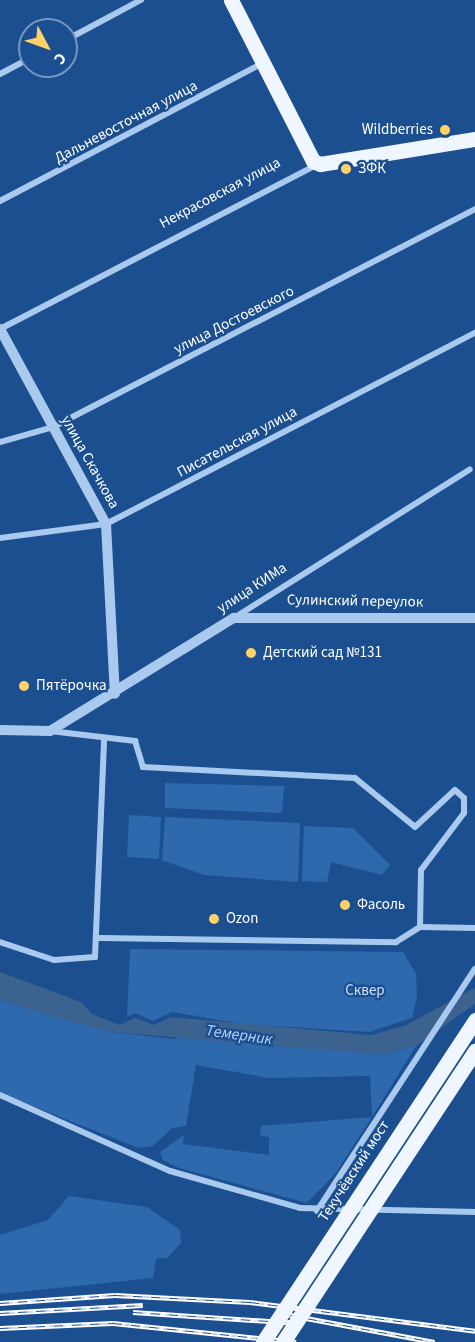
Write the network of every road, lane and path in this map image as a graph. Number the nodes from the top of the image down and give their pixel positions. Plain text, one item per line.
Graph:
1 (141, 0) edge
2 (231, 0) edge
3 (78, 34) edge
4 (264, 63) junction
5 (18, 64) edge
6 (0, 74) edge
7 (475, 139) edge
8 (320, 164) junction
9 (0, 201) edge
10 (475, 208) edge
11 (0, 329) edge
12 (475, 333) edge
13 (53, 427) junction
14 (0, 442) edge
15 (470, 469) dead end
16 (106, 524) junction
17 (0, 538) edge
18 (234, 618) junction
19 (475, 618) edge
20 (115, 694) junction
21 (0, 730) edge
22 (50, 731) junction
23 (104, 740) junction
24 (420, 927) junction
25 (475, 928) edge
26 (99, 938) junction
27 (0, 942) edge
28 (473, 972) edge
29 (475, 1020) edge
30 (475, 1051) edge
31 (0, 1095) edge
32 (317, 1211) junction
33 (475, 1212) edge
34 (263, 1342) edge
35 (284, 1342) edge

1 - 3 street
2 - 4 main road
4 - 8 main road
4 - 9 street, Дальневосточная улица
5 - 6 street
7 - 8 main road, Некрасовская улица
8 - 11 street, Некрасовская улица
10 - 13 street, улица Достоевского
11 - 13 street, улица Скачкова
12 - 16 street, Писательская улица
13 - 14 street, улица Достоевского
13 - 16 street, улица Скачкова
15 - 18 street, улица КИМа
16 - 17 street, Писательская улица
16 - 20 street, улица Скачкова
18 - 19 street, Сулинский переулок
18 - 20 street, улица КИМа
20 - 22 street, улица КИМа
21 - 22 street
22 - 23 street
23 - 24 street
23 - 26 street
24 - 25 street
24 - 26 street
26 - 27 street
28 - 32 street
29 - 34 main road, Текучёвский мост, bridge
30 - 35 main road, bridge
31 - 32 street
32 - 33 street

